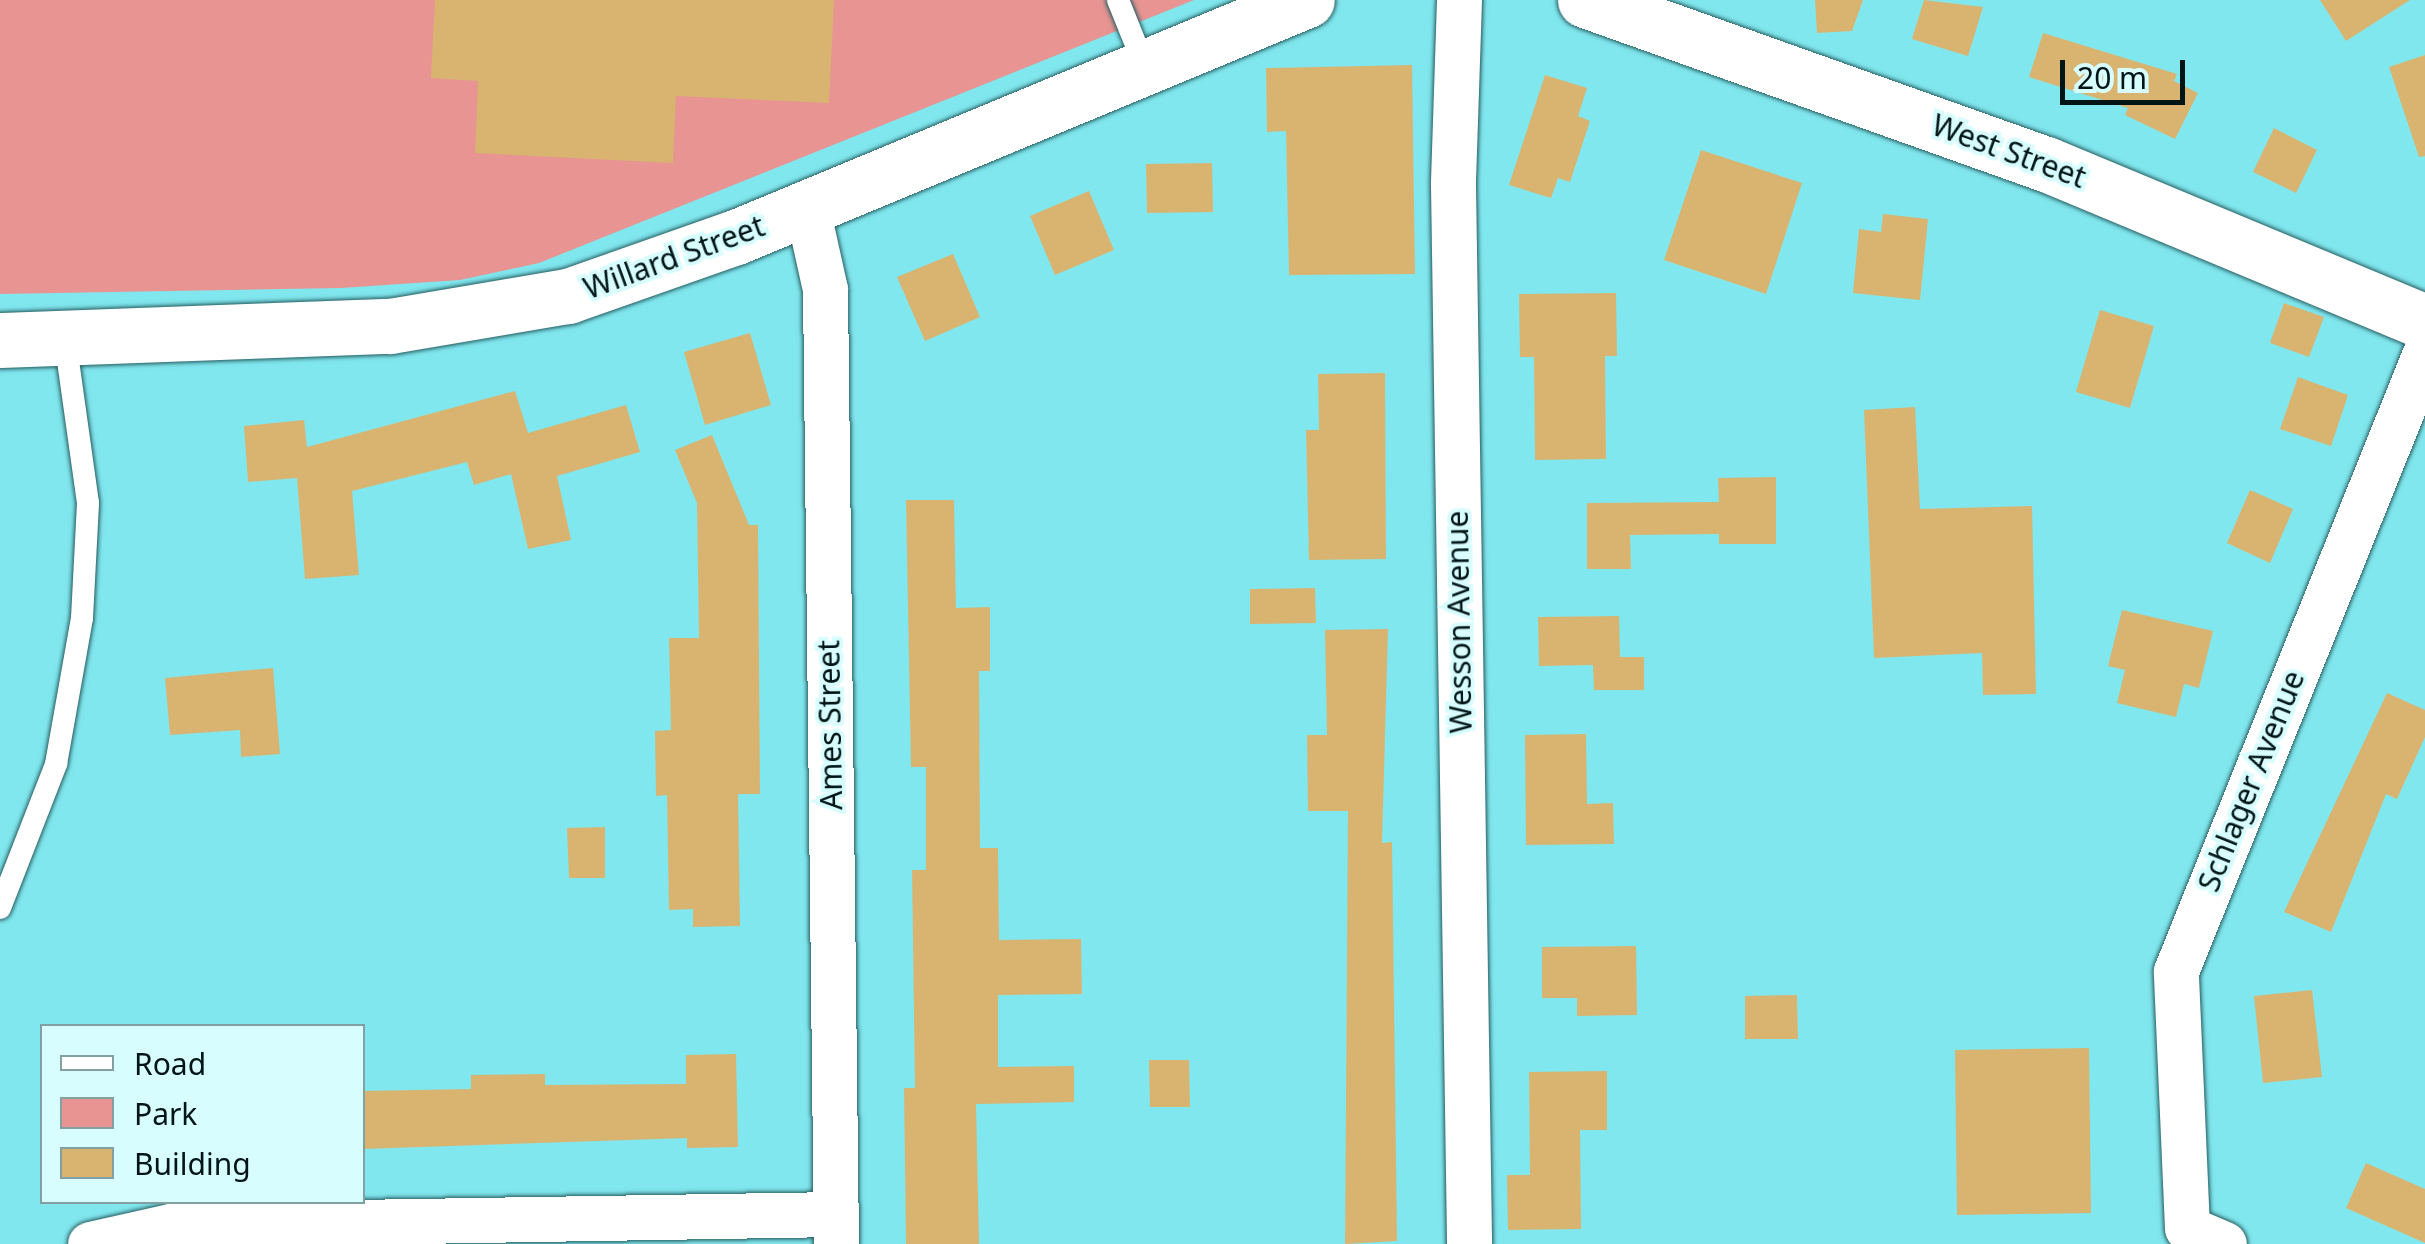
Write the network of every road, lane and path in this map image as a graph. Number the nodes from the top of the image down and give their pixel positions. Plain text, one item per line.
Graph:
1 (1118, 0) edge
2 (1307, 0) edge
3 (1458, 0) edge
4 (1585, 0) edge
5 (1146, 67) junction
6 (808, 208) junction
7 (2425, 322) edge
8 (0, 340) edge
9 (65, 340) junction
10 (2425, 352) edge
11 (0, 908) edge
12 (836, 1229) edge
13 (2206, 1236) edge
14 (90, 1244) edge
15 (1469, 1244) edge

1 - 5 lane
2 - 5 main road, Willard Street
3 - 15 street, Wesson Avenue
4 - 7 main road, West Street
5 - 6 main road, Willard Street
6 - 9 main road, Willard Street
6 - 12 street, Ames Street
8 - 9 main road, Willard Street
9 - 11 lane
10 - 13 street, Schlager Avenue
12 - 14 street

